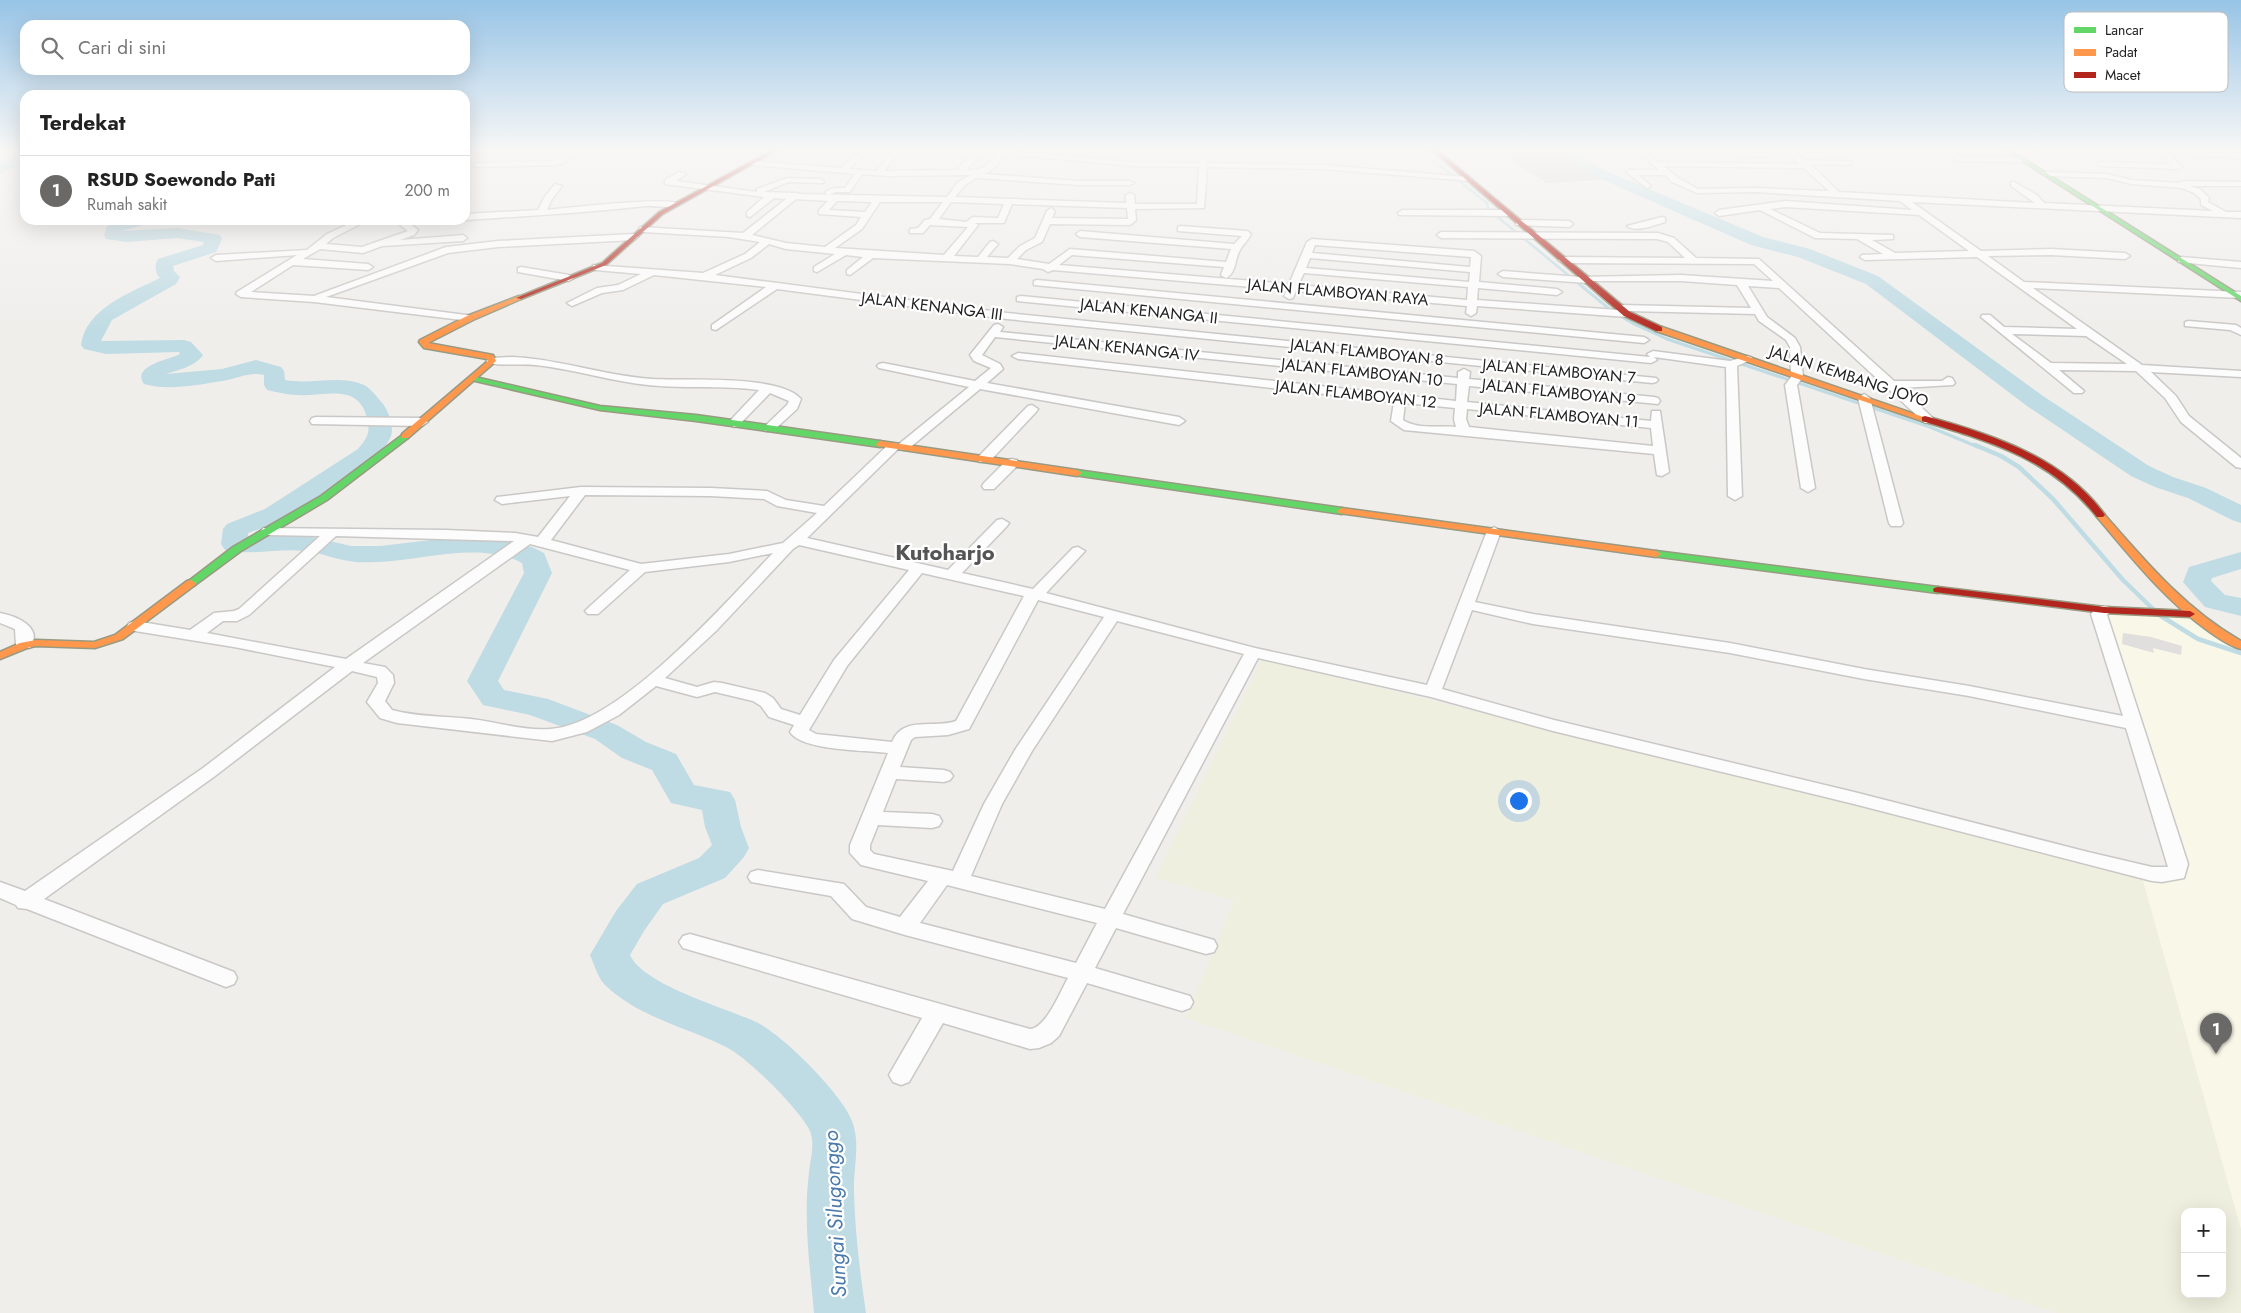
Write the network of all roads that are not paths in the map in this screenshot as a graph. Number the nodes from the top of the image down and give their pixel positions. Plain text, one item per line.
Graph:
1 (560, 211) edge
2 (665, 211) edge
3 (753, 211) edge
4 (776, 211) edge
5 (823, 211) edge
6 (941, 211) edge
7 (1006, 211) edge
8 (1051, 211) edge
9 (1067, 211) edge
10 (1131, 211) edge
11 (1728, 211) edge
12 (1769, 211) edge
13 (1897, 211) edge
14 (2105, 211) edge
15 (2167, 211) edge
16 (2218, 211) edge
17 (541, 213) joint
18 (1402, 213) dead end
19 (1507, 213) joint
20 (1718, 213) dead end
21 (1921, 213) joint
22 (750, 214) dead end
23 (868, 214) joint
24 (2223, 214) junction
25 (2240, 215) edge
26 (487, 216) junction
27 (470, 217) edge
28 (1662, 220) dead end
29 (1047, 221) junction
30 (933, 222) junction
31 (1063, 222) junction
32 (1084, 222) junction
33 (1519, 223) junction
34 (481, 224) dead end
35 (968, 224) junction
36 (1583, 224) dead end
37 (353, 225) edge
38 (404, 225) edge
39 (1623, 226) dead end
40 (642, 229) junction
41 (1181, 229) dead end
42 (913, 231) dead end
43 (1080, 234) junction
44 (1441, 235) dead end
45 (1534, 235) junction
46 (745, 236) junction
47 (634, 237) junction
48 (1861, 237) junction
49 (1890, 237) dead end
50 (767, 241) junction
51 (383, 244) junction
52 (498, 244) junction
53 (992, 244) dead end
54 (1236, 247) junction
55 (314, 249) junction
56 (827, 250) junction
57 (846, 251) junction
58 (1070, 252) junction
59 (1977, 253) junction
60 (871, 255) junction
61 (1306, 255) junction
62 (1893, 256) junction
63 (2125, 256) dead end
64 (1865, 257) dead end
65 (216, 258) dead end
66 (947, 258) junction
67 (980, 260) junction
68 (1563, 260) junction
69 (1693, 260) junction
70 (2181, 260) junction
71 (1010, 261) junction
72 (289, 262) junction
73 (1230, 265) junction
74 (2241, 265) edge
75 (368, 267) dead end
76 (596, 267) junction
77 (1050, 267) junction
78 (817, 269) dead end
79 (521, 270) dead end
80 (1300, 270) junction
81 (1476, 270) junction
82 (652, 272) junction
83 (850, 272) dead end
84 (1503, 274) dead end
85 (703, 276) junction
86 (1158, 276) junction
87 (569, 278) junction
88 (1585, 279) junction
89 (1740, 281) junction
90 (1223, 282) junction
91 (1037, 283) junction
92 (1782, 285) junction
93 (2022, 285) junction
94 (774, 286) junction
95 (1474, 286) junction
96 (1293, 288) junction
97 (1557, 292) dead end
98 (1147, 293) junction
99 (2239, 296) edge
100 (314, 299) junction
101 (1021, 299) junction
102 (572, 303) dead end
103 (1472, 303) junction
104 (1284, 306) junction
105 (1136, 310) junction
106 (1624, 311) junction
107 (1758, 311) junction
108 (1593, 312) junction
109 (1379, 314) junction
110 (1007, 316) junction
111 (1986, 317) dead end
112 (470, 318) junction
113 (1470, 323) junction
114 (1276, 324) junction
115 (2190, 324) dead end
116 (716, 327) dead end
117 (1124, 328) junction
118 (2002, 330) junction
119 (2241, 332) edge
120 (1375, 333) junction
121 (2090, 333) junction
122 (993, 334) junction
123 (1644, 340) junction
124 (1268, 342) junction
125 (1468, 342) junction
126 (1112, 346) junction
127 (1371, 353) junction
128 (1018, 356) dead end
129 (1652, 357) junction
130 (1747, 359) junction
131 (492, 362) junction
132 (1261, 362) junction
133 (1466, 362) junction
134 (1731, 364) junction
135 (1099, 365) junction
136 (883, 366) dead end
137 (2048, 366) junction
138 (2143, 368) junction
139 (2241, 374) edge
140 (1797, 377) junction
141 (474, 378) junction
142 (1652, 380) junction
143 (1948, 380) dead end
144 (1252, 383) junction
145 (1463, 383) junction
146 (1891, 385) junction
147 (978, 386) junction
148 (766, 390) junction
149 (2078, 391) dead end
150 (1864, 398) junction
151 (1400, 399) junction
152 (1654, 401) junction
153 (1461, 406) junction
154 (1032, 409) dead end
155 (1928, 420) junction
156 (316, 421) dead end
157 (422, 422) junction
158 (1179, 422) dead end
159 (734, 424) junction
160 (1657, 424) junction
161 (769, 428) junction
162 (1464, 430) junction
163 (898, 447) junction
164 (1659, 448) junction
165 (984, 459) junction
166 (2240, 462) edge
167 (1012, 463) junction
168 (1662, 472) dead end
169 (989, 486) dead end
170 (1808, 488) dead end
171 (581, 492) junction
172 (1735, 496) dead end
173 (502, 500) dead end
174 (826, 511) junction
175 (1002, 523) dead end
176 (1896, 523) dead end
177 (268, 531) junction
178 (1494, 531) junction
179 (324, 541) junction
180 (535, 541) junction
181 (793, 543) junction
182 (1078, 551) dead end
183 (919, 567) junction
184 (641, 568) junction
185 (952, 575) junction
186 (1035, 594) junction
187 (1465, 604) junction
188 (2104, 610) junction
189 (593, 612) dead end
190 (2190, 614) junction
191 (1114, 615) junction
192 (0, 618) edge
193 (135, 626) junction
194 (194, 635) junction
195 (24, 645) junction
196 (2241, 646) edge
197 (1253, 652) junction
198 (0, 656) edge
199 (350, 664) junction
200 (652, 680) junction
201 (1433, 692) junction
202 (805, 723) junction
203 (2135, 724) junction
204 (898, 748) junction
205 (889, 772) junction
206 (944, 776) dead end
207 (871, 818) junction
208 (932, 821) dead end
209 (758, 877) dead end
210 (951, 877) junction
211 (0, 890) edge
212 (25, 902) junction
213 (1111, 918) junction
214 (905, 928) junction
215 (690, 942) dead end
216 (1206, 946) dead end
217 (1082, 973) junction
218 (226, 978) dead end
219 (1182, 1002) dead end
220 (937, 1013) junction
221 (902, 1075) dead end

1 - 17 street
2 - 40 street
3 - 22 street
4 - 46 street
5 - 23 street
6 - 30 street
7 - 35 street
8 - 29 street
9 - 31 street
10 - 32 street
11 - 20 street
12 - 48 street
13 - 21 street
14 - 70 street
15 - 24 street
16 - 24 street
17 - 26 street
18 - 19 street
19 - 33 street, JALAN KEMBANG JOYO
21 - 59 street
23 - 56 street
24 - 25 street
26 - 27 street
26 - 34 street
28 - 39 street
29 - 31 street
29 - 71 street
30 - 35 street
30 - 42 street
31 - 32 street
32 - 43 street
33 - 36 street
33 - 45 street, JALAN KEMBANG JOYO
35 - 66 street
37 - 55 street
38 - 51 street
40 - 46 street, JALAN FLAMBOYAN RAYA
40 - 47 street
41 - 54 street
43 - 54 street
43 - 58 street
44 - 45 street
45 - 68 street, JALAN KEMBANG JOYO
45 - 69 street
46 - 50 street, JALAN FLAMBOYAN RAYA
47 - 52 street
47 - 76 street
48 - 49 street
48 - 62 street
50 - 56 street, JALAN FLAMBOYAN RAYA
50 - 85 street
51 - 52 street
51 - 55 street
52 - 100 street
53 - 67 street
54 - 73 street
55 - 65 street
55 - 72 street
56 - 57 street, JALAN FLAMBOYAN RAYA
57 - 60 street, JALAN FLAMBOYAN RAYA
57 - 78 street
58 - 73 street
58 - 77 street
59 - 62 street
59 - 63 street
59 - 93 street
60 - 66 street, JALAN FLAMBOYAN RAYA
60 - 83 street
61 - 80 street
61 - 81 street
61 - 81 street
62 - 64 street
66 - 67 street, JALAN FLAMBOYAN RAYA
67 - 71 street, JALAN FLAMBOYAN RAYA
68 - 69 street
68 - 88 street, JALAN KEMBANG JOYO
69 - 92 street
70 - 74 street
70 - 99 street
71 - 77 street, JALAN FLAMBOYAN RAYA
72 - 75 street
72 - 100 street
73 - 90 street
76 - 82 street, JALAN KENANGA III
76 - 87 street
77 - 86 street, JALAN FLAMBOYAN RAYA
77 - 91 street
79 - 87 street
80 - 95 street
80 - 96 street
81 - 95 street
82 - 85 street, JALAN KENANGA III
82 - 102 street
84 - 88 street
85 - 94 street, JALAN KENANGA III
86 - 90 street, JALAN FLAMBOYAN RAYA
86 - 98 street
87 - 112 street
88 - 89 street
88 - 106 street, JALAN KEMBANG JOYO
89 - 92 street
89 - 107 street
90 - 96 street, JALAN FLAMBOYAN RAYA
91 - 98 street
91 - 101 street
92 - 146 street
93 - 99 street
93 - 121 street
94 - 110 street, JALAN KENANGA III
94 - 116 street
95 - 97 street
95 - 103 street
96 - 103 street, JALAN FLAMBOYAN RAYA
96 - 104 street
98 - 104 street
98 - 105 street
100 - 112 street
101 - 105 street, JALAN KENANGA II
101 - 110 street
103 - 108 street, JALAN FLAMBOYAN RAYA
103 - 113 street
104 - 109 street
104 - 114 street
105 - 114 street, JALAN KENANGA II
105 - 117 street
106 - 107 street, JALAN FLAMBOYAN RAYA
106 - 108 street, JALAN FLAMBOYAN RAYA
106 - 130 street, JALAN KEMBANG JOYO
107 - 140 street
108 - 123 street
109 - 113 street
109 - 120 street
110 - 117 street, JALAN KENANGA III
110 - 122 street
111 - 118 street
112 - 131 street
113 - 123 street
113 - 125 street
114 - 120 street
114 - 124 street
115 - 119 street
117 - 124 street, JALAN KENANGA III
117 - 126 street
118 - 121 street
118 - 137 street
120 - 125 street
120 - 127 street
121 - 138 street
122 - 126 street, JALAN KENANGA IV
122 - 147 street
123 - 129 street
124 - 127 street, JALAN FLAMBOYAN 8
124 - 132 street
125 - 129 street
125 - 133 street
126 - 132 street, JALAN KENANGA IV
126 - 135 street
127 - 133 street, JALAN FLAMBOYAN 8
128 - 135 street, JALAN FLAMBOYAN 12
129 - 134 street
129 - 142 street
130 - 134 street
130 - 140 street, JALAN KEMBANG JOYO
131 - 141 street
131 - 148 street
132 - 144 street
132 - 145 street, JALAN FLAMBOYAN 10
133 - 142 street, JALAN FLAMBOYAN 7
133 - 145 street
134 - 172 street
135 - 144 street, JALAN FLAMBOYAN 12
136 - 147 street
137 - 138 street
137 - 149 street
138 - 139 street
138 - 166 street
140 - 150 street, JALAN KEMBANG JOYO
140 - 170 street
141 - 157 street
141 - 159 street
142 - 152 street
143 - 146 street
144 - 151 street, JALAN FLAMBOYAN 12
145 - 152 street, JALAN FLAMBOYAN 9
145 - 153 street
146 - 155 street
147 - 158 street
147 - 163 street
148 - 159 street
148 - 161 street
150 - 155 street, JALAN KEMBANG JOYO
150 - 176 street
151 - 153 street, JALAN FLAMBOYAN 12
151 - 162 street
152 - 160 street
153 - 160 street, JALAN FLAMBOYAN 11
153 - 162 street
154 - 165 street
155 - 190 street, JALAN KEMBANG JOYO
156 - 157 street
157 - 177 street
159 - 161 street
160 - 164 street
161 - 163 street
162 - 164 street
163 - 165 street
163 - 174 street
164 - 168 street
165 - 167 street
167 - 169 street
167 - 178 street
171 - 173 street
171 - 174 street
171 - 180 street
174 - 181 street
175 - 185 street
177 - 179 street
177 - 193 street
178 - 187 street
178 - 188 street
179 - 180 street
179 - 194 street
180 - 184 street
180 - 199 street
181 - 183 street
181 - 184 street
181 - 200 street
182 - 186 street
183 - 185 street
183 - 202 street
184 - 189 street
185 - 186 street
186 - 191 street
186 - 204 street
187 - 201 street
187 - 203 street
188 - 190 street
188 - 203 street
190 - 196 street, JALAN KEMBANG JOYO
191 - 197 street
191 - 210 street
192 - 195 street
193 - 194 street
193 - 195 street
194 - 199 street
195 - 198 street
197 - 201 street
197 - 213 street
199 - 200 street
199 - 212 street
200 - 202 street
201 - 203 street
202 - 204 street
204 - 205 street
205 - 206 street
205 - 207 street
207 - 208 street
207 - 210 street
209 - 214 street
210 - 213 street
210 - 214 street
211 - 212 street
212 - 218 street
213 - 216 street
213 - 217 street
214 - 217 street
215 - 220 street
217 - 219 street
217 - 220 street
220 - 221 street

